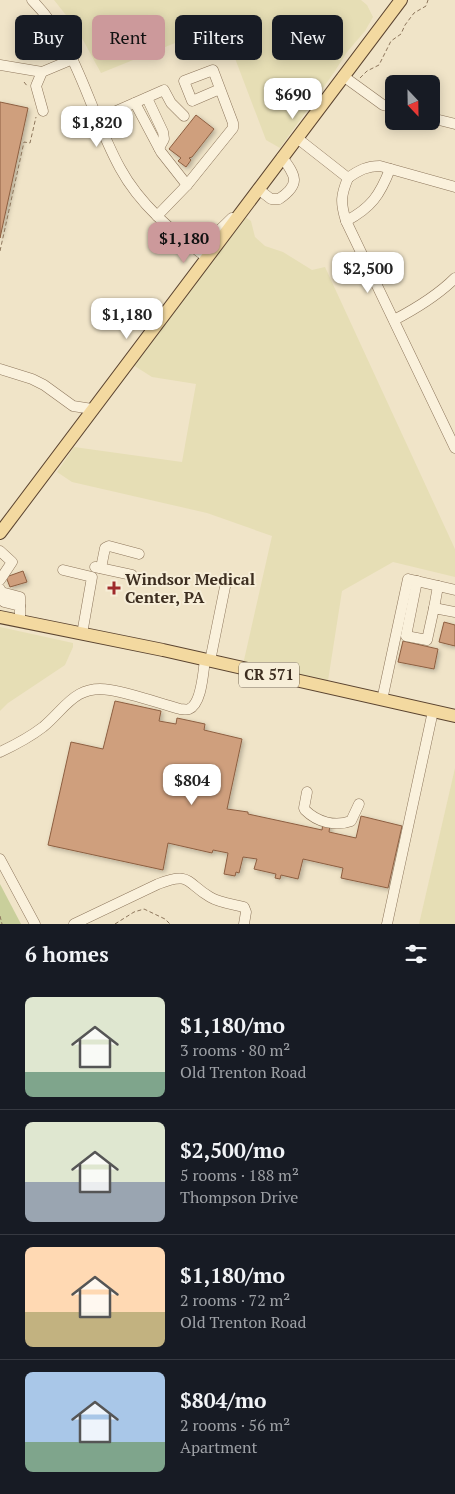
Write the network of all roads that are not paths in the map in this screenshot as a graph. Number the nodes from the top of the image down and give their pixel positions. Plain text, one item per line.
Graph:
1 (32, 0) edge
2 (395, 3) edge
3 (45, 15) edge
4 (71, 60) edge
5 (73, 60) edge
6 (0, 65) edge
7 (42, 72) junction
8 (343, 76) junction
9 (220, 90) dead end
10 (148, 98) junction
11 (135, 103) junction
12 (385, 106) edge
13 (40, 112) road end
14 (184, 116) dead end
15 (98, 119) junction
16 (440, 120) edge
17 (455, 124) edge
18 (297, 138) junction
19 (159, 148) junction
20 (282, 158) junction
21 (390, 169) junction
22 (348, 178) junction
23 (187, 185) junction
24 (455, 188) edge
25 (258, 189) junction
26 (249, 202) junction
27 (157, 216) junction
28 (346, 221) junction
29 (180, 237) junction
30 (206, 257) junction
31 (455, 278) edge
32 (394, 320) junction
33 (0, 369) edge
34 (73, 406) junction
35 (92, 409) junction
36 (79, 426) junction
37 (455, 448) edge
38 (0, 533) edge
39 (138, 554) dead end
40 (1, 555) edge
41 (101, 568) junction
42 (63, 570) dead end
43 (132, 575) dead end
44 (0, 577) edge
45 (92, 577) junction
46 (227, 577) dead end
47 (417, 581) junction
48 (438, 586) junction
49 (455, 590) edge
50 (2, 594) edge
51 (434, 608) junction
52 (0, 612) edge
53 (455, 612) edge
54 (0, 617) edge
55 (20, 621) junction
56 (82, 634) junction
57 (208, 660) junction
58 (382, 700) junction
59 (433, 711) junction
60 (455, 716) edge
61 (0, 752) edge
62 (307, 792) dead end
63 (359, 804) dead end
64 (0, 859) edge
65 (36, 924) edge
66 (74, 924) edge
67 (244, 924) edge
68 (387, 924) edge

1 - 3 street
2 - 8 main road
4 - 7 street
5 - 15 street
6 - 7 street
7 - 13 street
8 - 12 street
8 - 18 main road
9 - 23 street
10 - 11 street
10 - 14 street
10 - 19 street
11 - 15 street
11 - 19 street
15 - 27 street
16 - 17 street
18 - 20 main road
18 - 22 street
19 - 23 street
20 - 25 main road
20 - 25 street
21 - 22 street
21 - 24 street
21 - 28 street
22 - 28 street
23 - 27 street
25 - 26 main road
26 - 29 street
26 - 30 main road
27 - 29 street
28 - 32 street
29 - 30 street
30 - 35 main road
31 - 32 street
32 - 37 street
33 - 34 street
34 - 35 street
34 - 36 street
35 - 36 main road
36 - 38 main road
39 - 41 street
40 - 44 street
41 - 43 street
41 - 45 street
42 - 45 street
45 - 56 street
46 - 57 street
47 - 48 street
47 - 51 street
47 - 58 street
48 - 49 street
48 - 51 street
50 - 52 street
50 - 55 street
51 - 53 street
54 - 55 main road, CR 571
55 - 56 main road, CR 571
56 - 57 main road, CR 571
57 - 58 main road, CR 571
57 - 61 street
58 - 59 main road, CR 571
59 - 60 main road, CR 571
59 - 68 street
62 - 63 street
64 - 65 street
66 - 67 street

